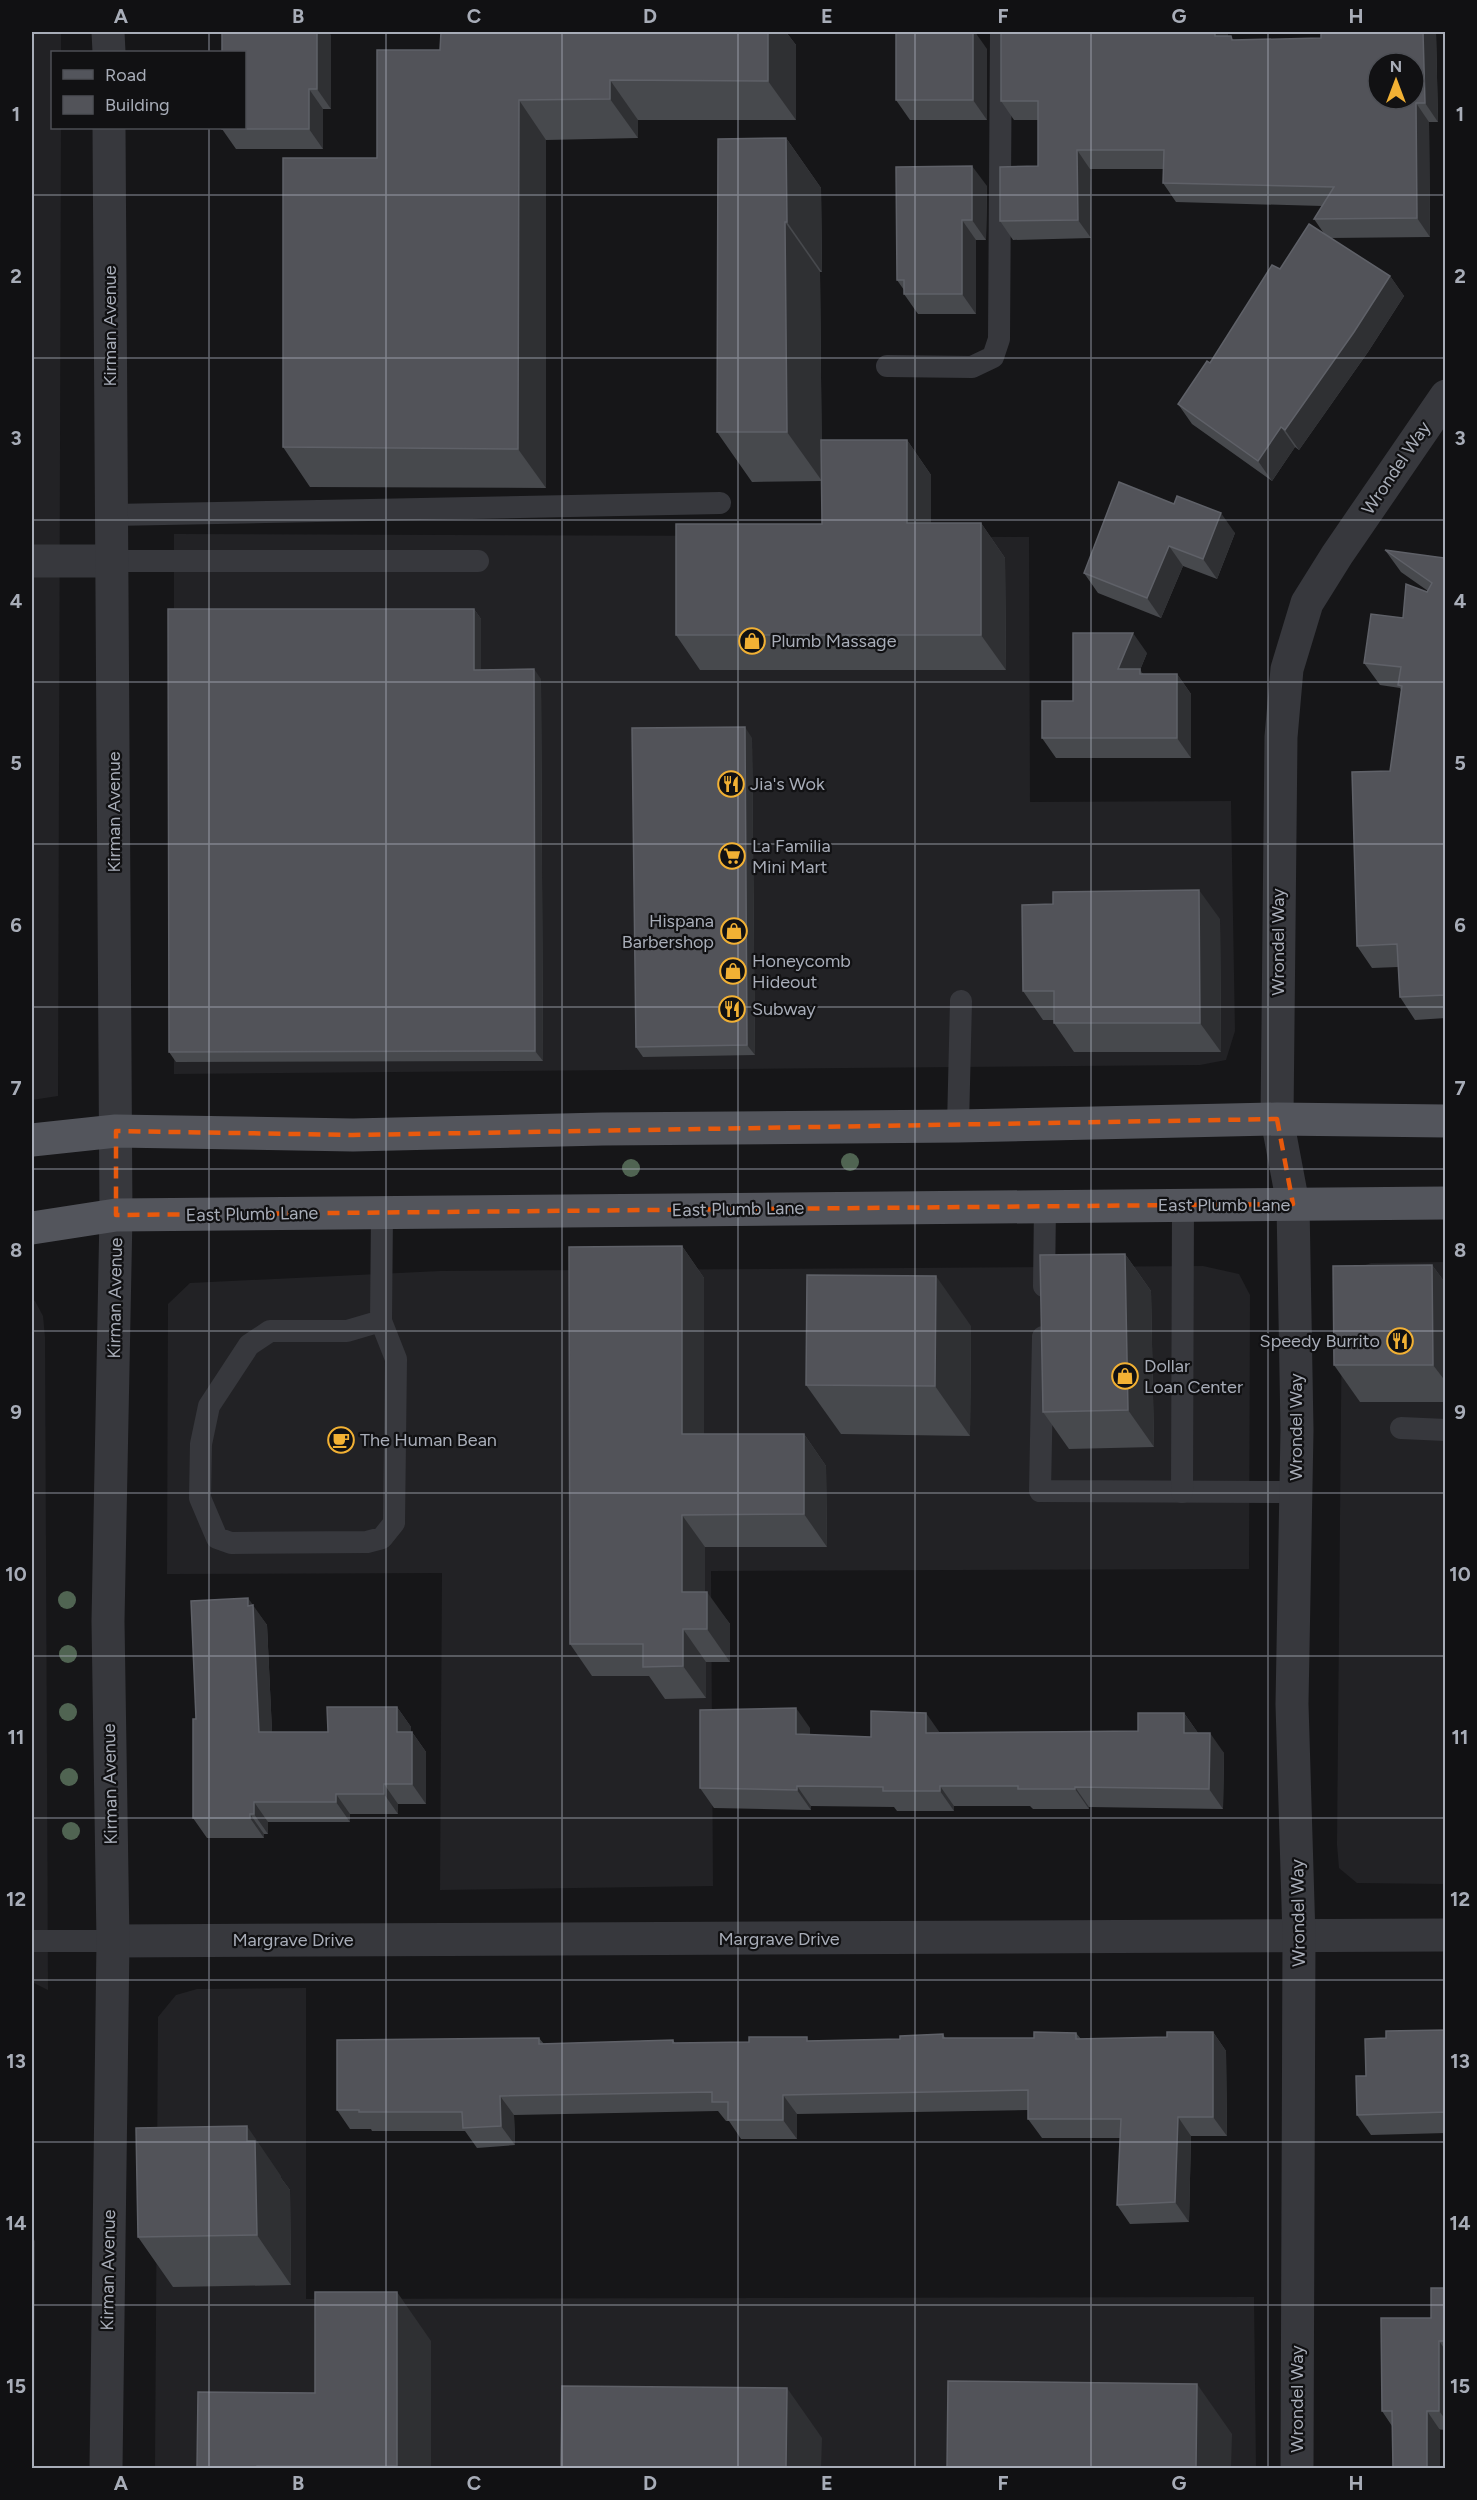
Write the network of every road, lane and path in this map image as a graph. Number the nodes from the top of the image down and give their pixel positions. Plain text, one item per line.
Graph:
1 (108, 32) edge
2 (1001, 32) edge
3 (109, 51) edge
4 (109, 129) edge
5 (887, 366) dead end
6 (1446, 396) edge
7 (720, 503) dead end
8 (112, 515) junction
9 (32, 561) edge
10 (112, 561) junction
11 (478, 561) dead end
12 (961, 1001) dead end
13 (1277, 1119) junction
14 (1446, 1121) edge
15 (958, 1126) junction
16 (116, 1131) junction
17 (32, 1140) edge
18 (1446, 1203) edge
19 (1293, 1204) junction
20 (1183, 1205) junction
21 (1045, 1206) junction
22 (382, 1212) junction
23 (116, 1215) junction
24 (32, 1228) edge
25 (381, 1321) junction
26 (1401, 1428) dead end
27 (1446, 1430) edge
28 (1182, 1492) junction
29 (1297, 1492) junction
30 (1446, 1935) edge
31 (1299, 1937) junction
32 (32, 1941) edge
33 (113, 1941) junction
34 (106, 2469) edge
35 (1297, 2469) edge

1 - 3 street
2 - 5 lane
4 - 8 street, Kirman Avenue
6 - 13 street, Wrondel Way
7 - 8 lane
8 - 10 street, Kirman Avenue
9 - 10 street
10 - 11 lane
10 - 16 street, Kirman Avenue
12 - 15 lane
13 - 14 main road
13 - 15 main road
13 - 19 street, Wrondel Way
15 - 16 main road
16 - 17 main road
16 - 23 street, Kirman Avenue
18 - 19 main road, East Plumb Lane
19 - 20 main road, East Plumb Lane
19 - 29 street, Wrondel Way
20 - 21 main road, East Plumb Lane
20 - 28 lane
21 - 22 main road, East Plumb Lane
21 - 28 lane
22 - 23 main road, East Plumb Lane
22 - 25 lane
23 - 24 main road, East Plumb Lane
23 - 33 street, Kirman Avenue
25 - 25 lane
26 - 27 lane
28 - 29 lane
29 - 31 street, Wrondel Way
30 - 31 street, Margrave Drive
31 - 33 street, Margrave Drive
31 - 35 street, Wrondel Way
32 - 33 lane
33 - 34 street, Kirman Avenue

